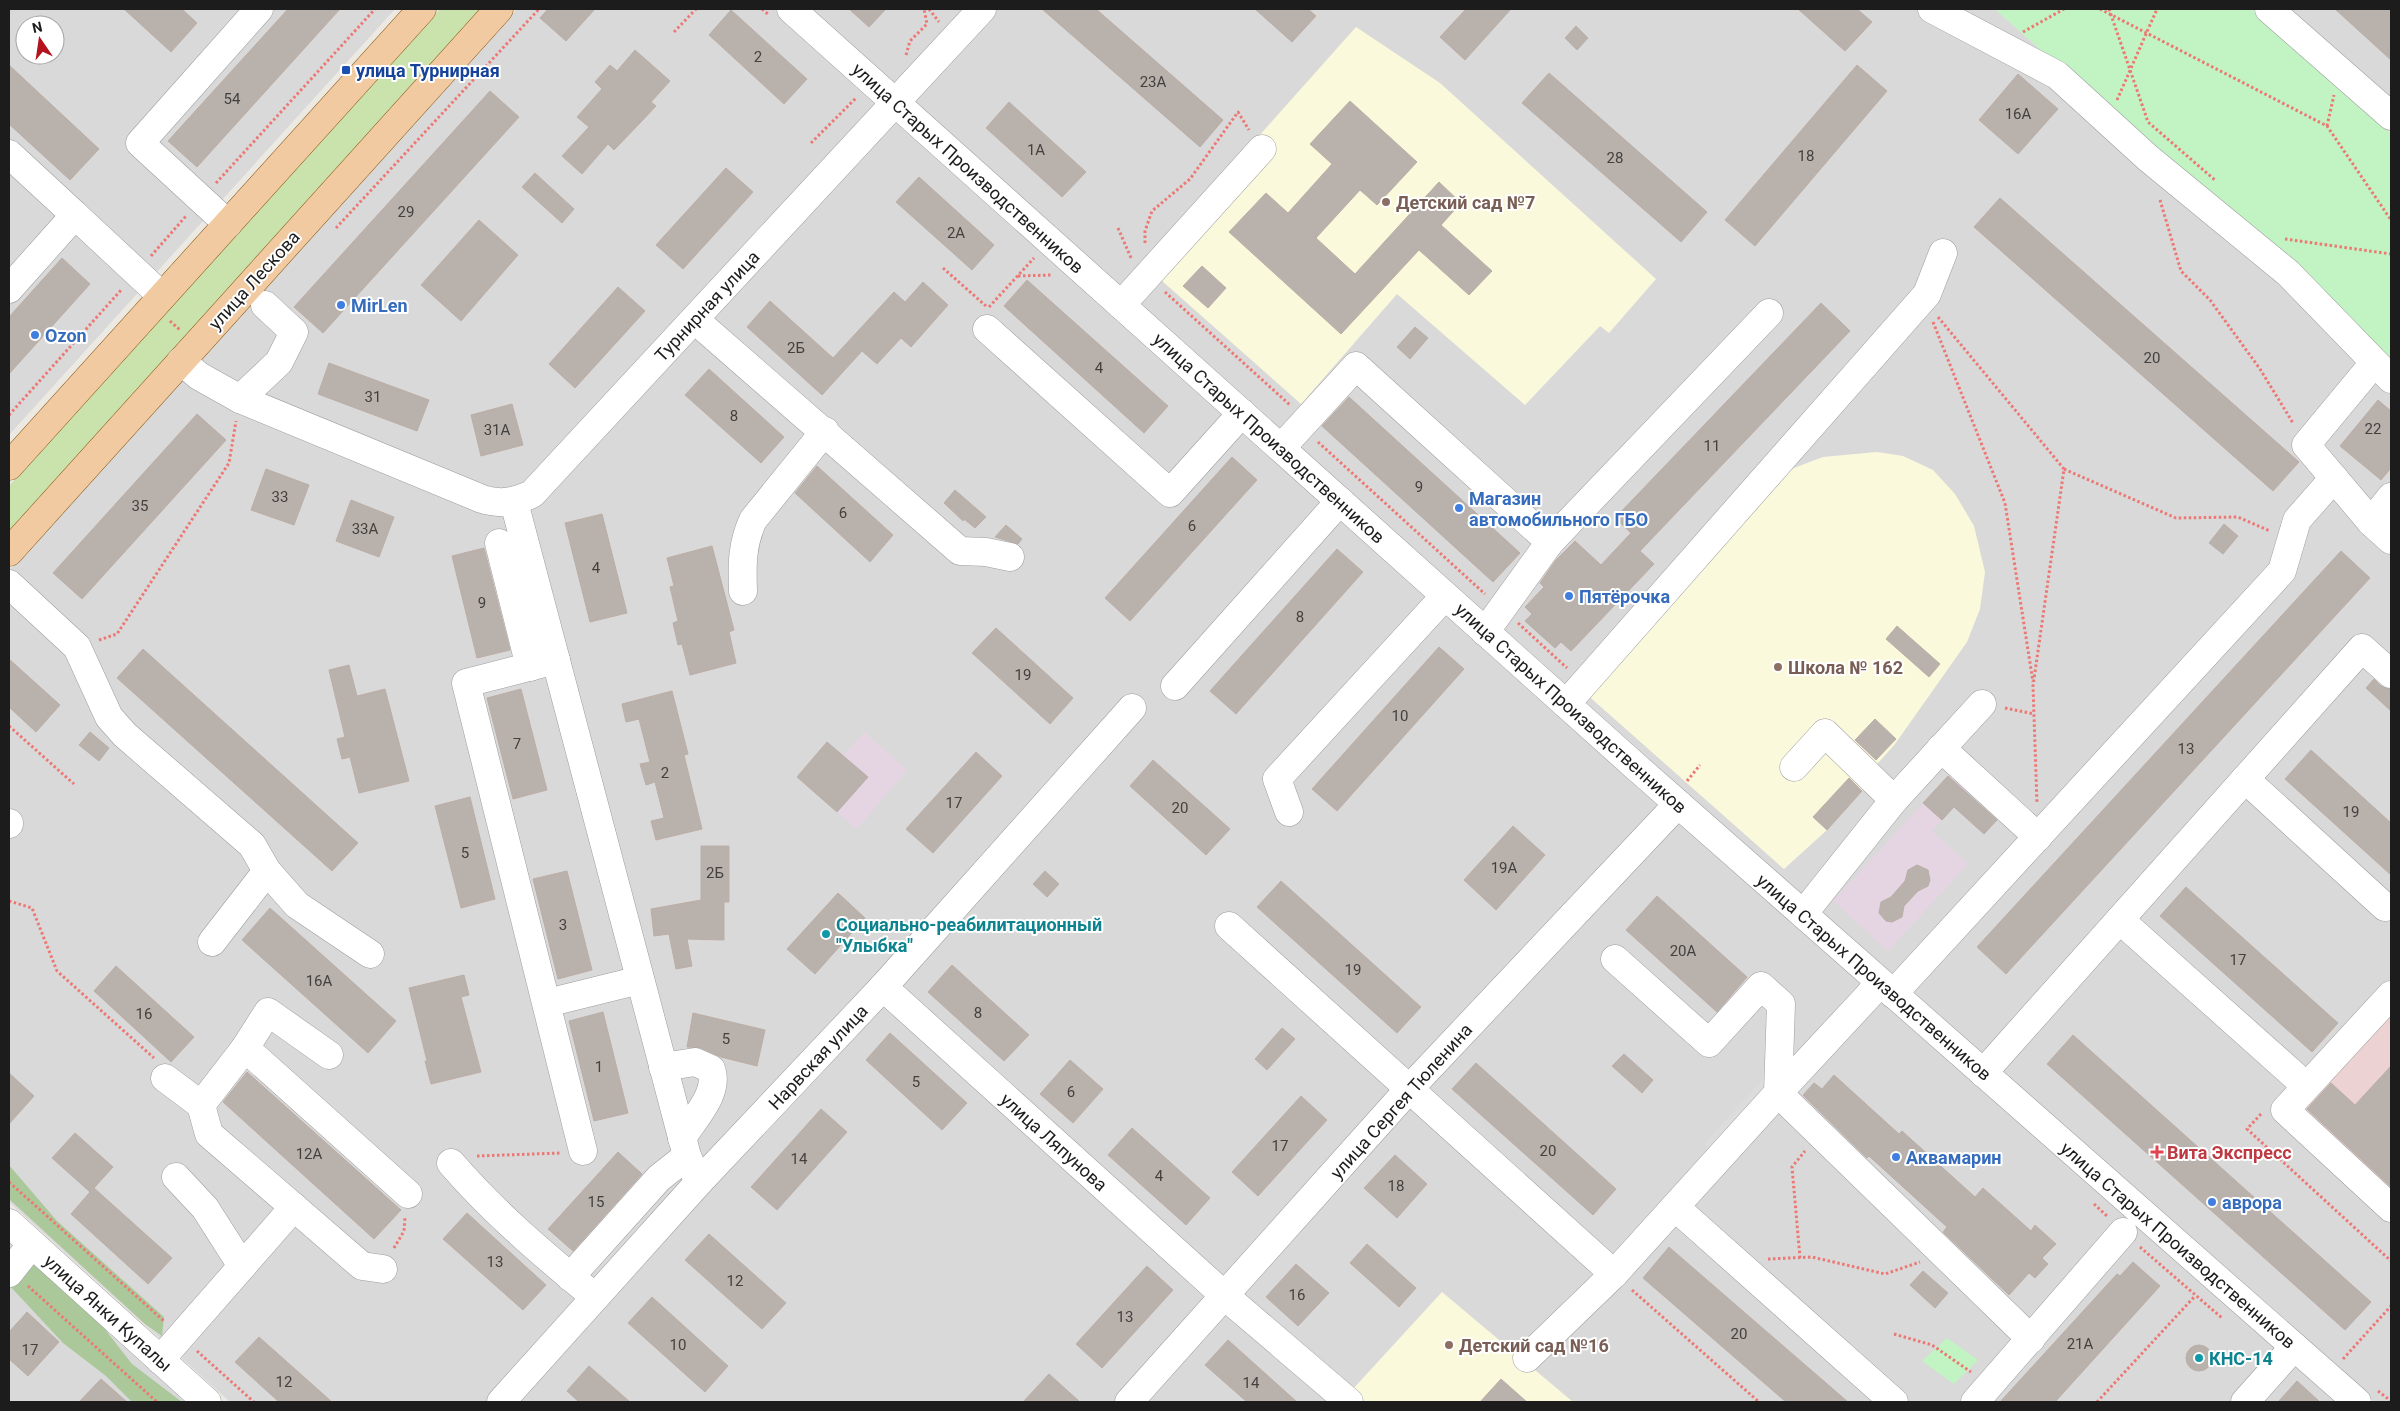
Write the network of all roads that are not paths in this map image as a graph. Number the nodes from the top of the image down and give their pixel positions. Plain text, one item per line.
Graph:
1 (259, 9) edge
2 (499, 9) edge
3 (791, 9) edge
4 (982, 9) edge
5 (1932, 9) edge
6 (2269, 9) edge
7 (415, 11) edge
8 (896, 103) junction
9 (2391, 116) edge
10 (1262, 149) dead end
11 (9, 154) edge
12 (75, 215) junction
13 (228, 224) junction
14 (1943, 253) dead end
15 (9, 289) edge
16 (162, 296) junction
17 (265, 305) dead end
18 (1121, 305) junction
19 (1769, 313) dead end
20 (988, 318) road end
21 (695, 320) junction
22 (181, 361) junction
23 (2383, 371) edge
24 (240, 399) junction
25 (1242, 413) junction
26 (825, 431) junction
27 (1281, 448) junction
28 (9, 466) edge
29 (2334, 478) junction
30 (2391, 497) edge
31 (1340, 501) junction
32 (514, 502) junction
33 (2371, 522) junction
34 (2391, 540) edge
35 (1550, 542) junction
36 (499, 543) dead end
37 (9, 552) edge
38 (1010, 557) dead end
39 (9, 584) edge
40 (743, 591) dead end
41 (1445, 596) junction
42 (1485, 632) junction
43 (543, 663) junction
44 (2391, 674) edge
45 (1175, 686) dead end
46 (1566, 704) junction
47 (1982, 704) road end
48 (1132, 708) dead end
49 (1941, 748) junction
50 (1794, 767) dead end
51 (2245, 779) junction
52 (1894, 800) junction
53 (1678, 804) junction
54 (1289, 812) dead end
55 (2038, 837) junction
56 (267, 871) junction
57 (2384, 906) dead end
58 (1803, 914) junction
59 (2120, 920) junction
60 (1229, 926) dead end
61 (212, 942) dead end
62 (370, 954) dead end
63 (1616, 959) dead end
64 (640, 980) junction
65 (884, 987) junction
66 (1885, 988) junction
67 (2391, 995) edge
68 (547, 1003) junction
69 (245, 1048) junction
70 (329, 1055) dead end
71 (663, 1067) junction
72 (1983, 1073) junction
73 (2295, 1076) dead end
74 (165, 1078) road end
75 (1410, 1088) junction
76 (1778, 1093) junction
77 (201, 1106) junction
78 (684, 1147) junction
79 (583, 1151) dead end
80 (451, 1163) dead end
81 (176, 1177) dead end
82 (699, 1182) junction
83 (408, 1194) dead end
84 (294, 1207) junction
85 (1675, 1207) junction
86 (2391, 1208) edge
87 (9, 1223) edge
88 (2123, 1232) dead end
89 (32, 1244) junction
90 (242, 1266) junction
91 (383, 1269) dead end
92 (10, 1272) edge
93 (1614, 1274) junction
94 (570, 1277) junction
95 (1225, 1296) junction
96 (595, 1297) junction
97 (2030, 1339) junction
98 (2294, 1347) junction
99 (1527, 1358) dead end
100 (160, 1360) junction
101 (1983, 1394) edge
102 (207, 1402) edge
103 (501, 1402) edge
104 (1128, 1402) edge
105 (1349, 1402) edge
106 (1894, 1402) edge
107 (2245, 1402) edge
108 (2357, 1402) edge

1 - 13 street
2 - 22 main road, улица Лескова
3 - 8 street, улица Старых Производственников
4 - 8 street, Турнирная улица
5 - 23 street
6 - 9 street
7 - 13 main road
8 - 18 street, улица Старых Производственников
8 - 21 street, Турнирная улица
10 - 18 street
11 - 12 street
12 - 15 street
12 - 16 street
13 - 16 main road
14 - 46 street
16 - 28 main road
17 - 24 street
18 - 25 street, улица Старых Производственников
19 - 35 street
20 - 25 street
21 - 26 street
21 - 32 street, Турнирная улица
22 - 24 street
22 - 37 main road, улица Лескова
23 - 29 street
24 - 32 street
25 - 27 street, улица Старых Производственников
26 - 38 street
26 - 40 street
27 - 31 street, улица Старых Производственников
27 - 35 street
29 - 33 street
29 - 55 street
30 - 33 street
31 - 41 street, улица Старых Производственников
31 - 45 street
32 - 43 street
33 - 34 street
35 - 42 street
36 - 43 street
39 - 56 street
41 - 42 street, улица Старых Производственников
41 - 54 street
42 - 46 street, улица Старых Производственников
43 - 64 street
43 - 68 street
44 - 51 street
46 - 53 street, улица Старых Производственников
47 - 49 street
48 - 65 street, Нарвская улица
49 - 52 street
49 - 55 street
50 - 52 street
51 - 57 street
51 - 59 street
52 - 58 street
53 - 58 street, улица Старых Производственников
53 - 75 street, улица Сергея Тюленина
55 - 66 street
56 - 61 street
56 - 62 street
58 - 66 street, улица Старых Производственников
59 - 72 street
59 - 73 street
60 - 75 street
63 - 76 street
64 - 68 street
64 - 71 street
65 - 82 street, Нарвская улица
65 - 95 street, улица Ляпунова
66 - 72 street, улица Старых Производственников
66 - 76 street
67 - 86 street
68 - 79 street
69 - 70 street
69 - 77 street
69 - 83 street
71 - 78 street
71 - 78 street
72 - 98 street, улица Старых Производственников
74 - 77 street
75 - 93 street
75 - 95 street, улица Сергея Тюленина
76 - 85 street
76 - 97 street
77 - 84 street
78 - 82 street
78 - 94 street
80 - 94 street
81 - 90 street
82 - 96 street, Нарвская улица
84 - 90 street
84 - 91 street
85 - 93 street
85 - 106 street
87 - 89 street, улица Янки Купалы
88 - 97 street
89 - 92 street
89 - 100 street, улица Янки Купалы
90 - 100 street
93 - 99 street
94 - 96 street
95 - 104 street, улица Сергея Тюленина
95 - 105 street, улица Ляпунова
96 - 103 street, Нарвская улица
97 - 101 street
98 - 107 street
98 - 108 street, улица Старых Производственников
100 - 102 street, улица Янки Купалы

